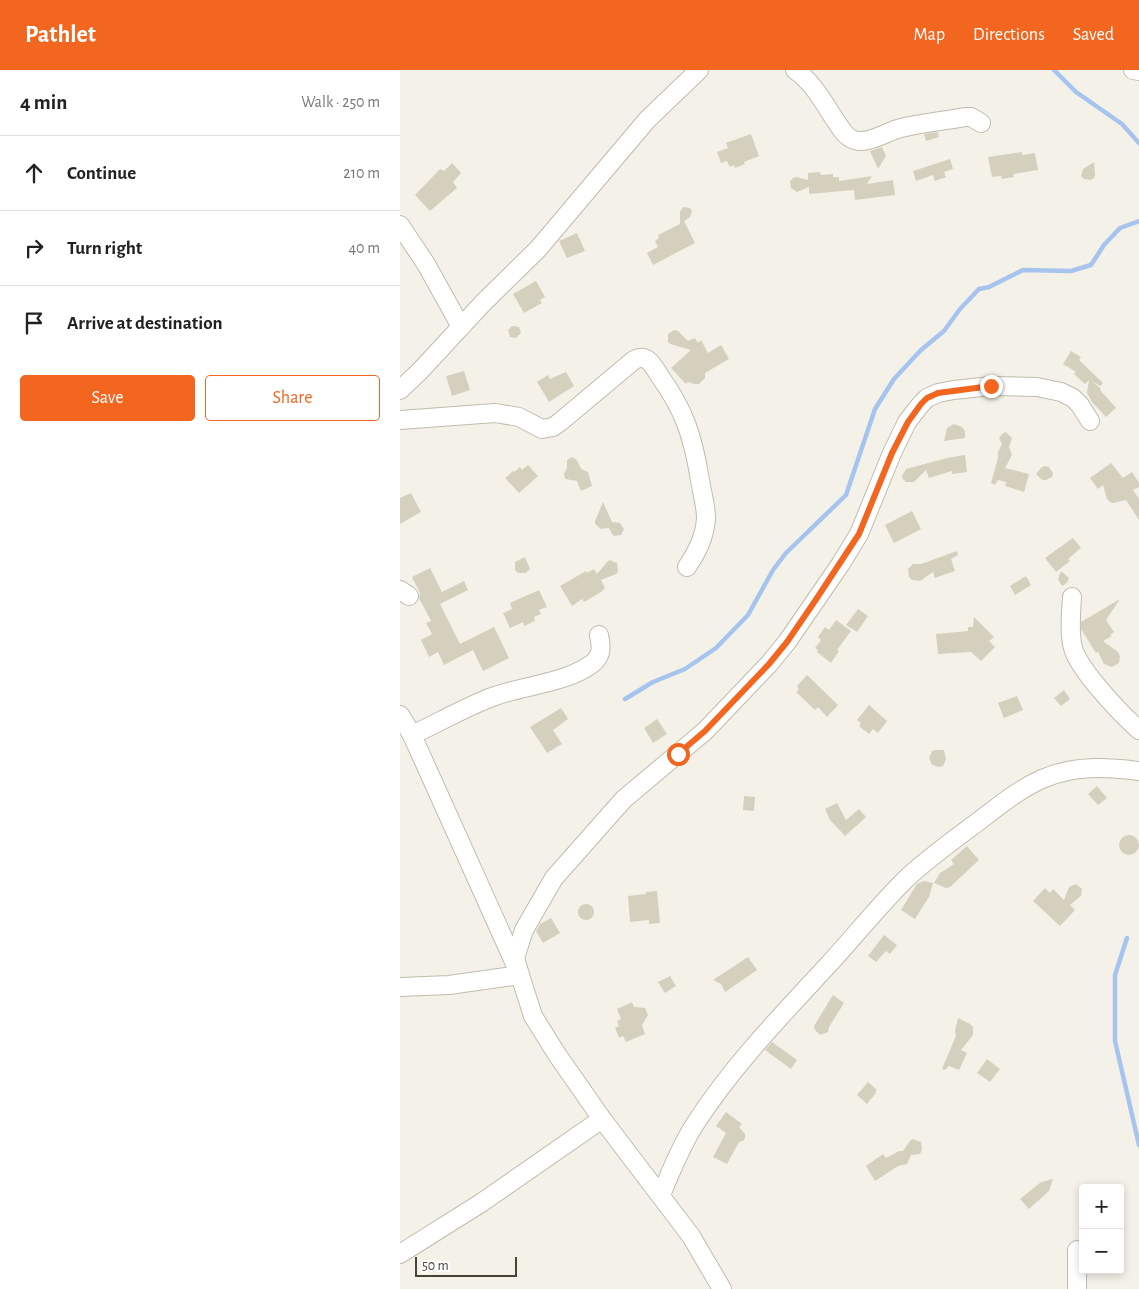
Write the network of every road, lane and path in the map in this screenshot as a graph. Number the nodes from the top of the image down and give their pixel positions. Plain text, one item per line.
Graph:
1 (700, 70) edge
2 (795, 70) edge
3 (1133, 70) edge
4 (1139, 71) edge
5 (981, 123) dead end
6 (400, 225) edge
7 (462, 327) junction
8 (400, 390) edge
9 (400, 420) edge
10 (1090, 421) dead end
11 (687, 567) dead end
12 (1072, 597) dead end
13 (599, 635) dead end
14 (400, 715) edge
15 (1139, 730) edge
16 (412, 735) junction
17 (1139, 771) edge
18 (520, 975) junction
19 (400, 987) edge
20 (602, 1119) junction
21 (661, 1195) junction
22 (1077, 1250) dead end
23 (400, 1254) edge
24 (722, 1289) edge
25 (1077, 1289) edge

1 - 7 street
2 - 5 street
3 - 4 street
6 - 7 street
7 - 8 street
9 - 11 street
10 - 18 street
12 - 15 street
13 - 16 street
14 - 16 street
16 - 18 street
17 - 21 street
18 - 19 street
18 - 20 street
20 - 21 street
20 - 23 street
21 - 24 street
22 - 25 street

